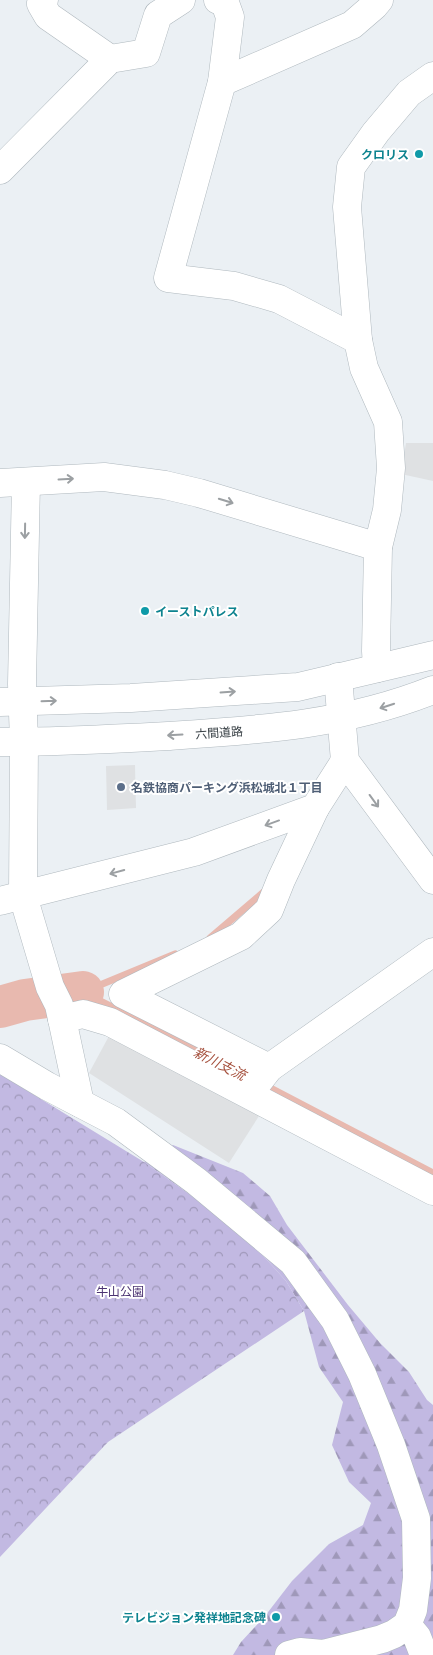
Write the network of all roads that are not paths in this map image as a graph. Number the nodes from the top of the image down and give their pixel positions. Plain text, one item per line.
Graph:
1 (44, 0) edge
2 (181, 0) edge
3 (218, 0) edge
4 (379, 0) edge
5 (110, 59) junction
6 (433, 76) edge
7 (222, 82) junction
8 (3, 162) edge
9 (358, 340) junction
10 (13, 483) edge
11 (378, 547) junction
12 (433, 655) edge
13 (377, 668) junction
14 (338, 677) junction
15 (433, 690) edge
16 (11, 702) edge
17 (342, 718) junction
18 (12, 742) edge
19 (345, 761) junction
20 (315, 808) junction
21 (433, 880) edge
22 (12, 899) edge
23 (433, 952) edge
24 (57, 1004) junction
25 (4, 1064) edge
26 (257, 1083) junction
27 (80, 1103) junction
28 (433, 1191) edge
29 (407, 1625) junction
30 (289, 1655) edge
31 (424, 1655) edge

1 - 5 street
2 - 5 street
3 - 7 street
4 - 7 street
5 - 8 street
6 - 9 street
7 - 9 street
9 - 11 street
10 -> 11 street
10 -> 16 street
11 - 13 street
12 - 13 street
13 - 14 street
16 -> 14 street
14 - 17 street
15 -> 17 street, 六間道路
16 - 18 street
17 -> 18 street, 六間道路
17 - 19 street
18 - 22 street
19 - 20 street
19 -> 21 street
20 -> 22 street
20 - 26 street
22 - 24 street
23 - 26 street
24 - 26 street
24 - 27 street
25 - 27 street
26 - 28 street
27 - 29 street
29 - 30 street
29 - 31 street

